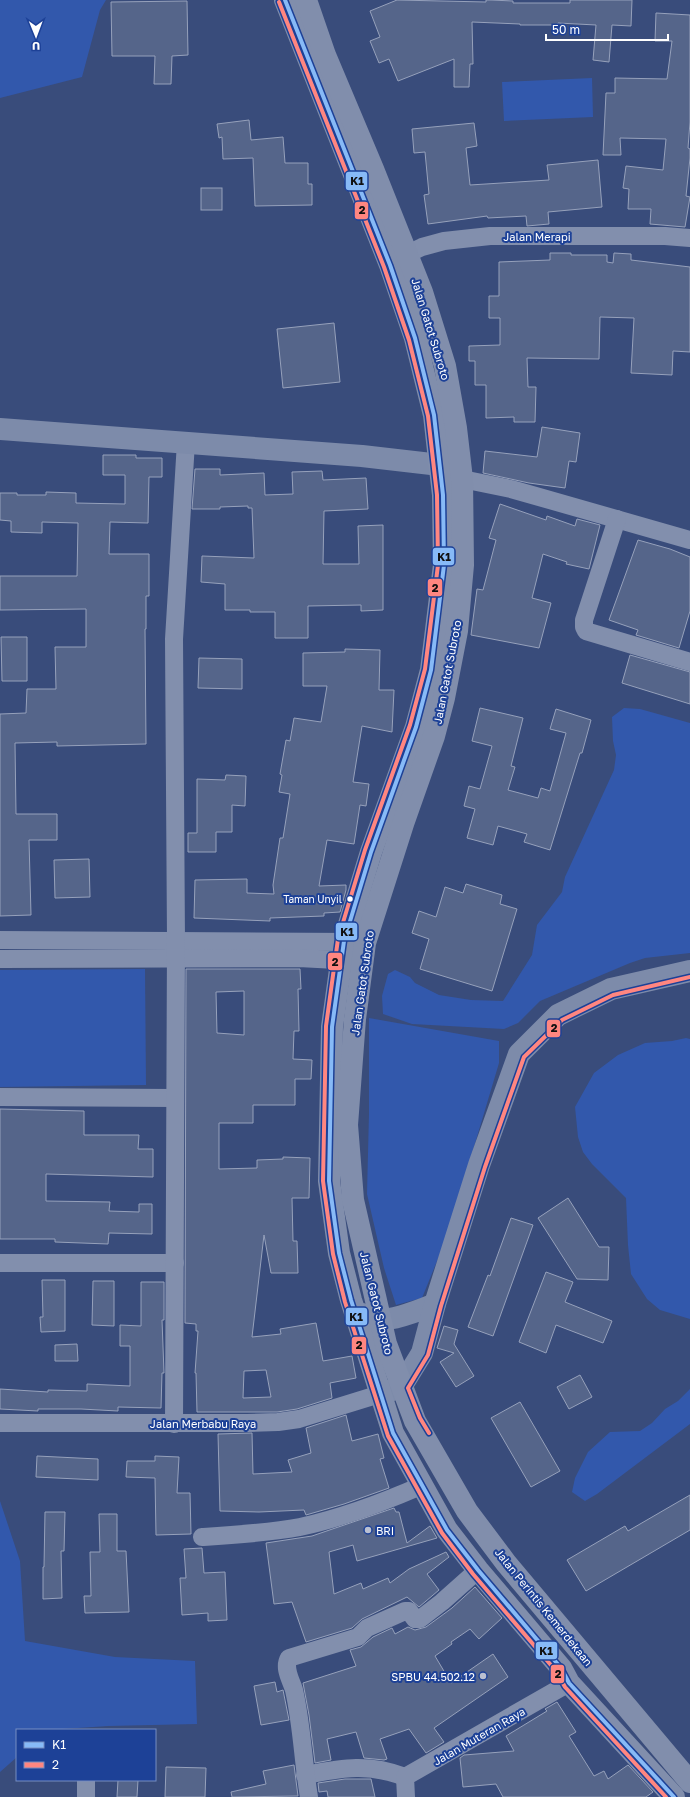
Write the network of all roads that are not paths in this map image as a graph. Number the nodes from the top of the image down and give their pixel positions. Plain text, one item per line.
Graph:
1 (285, 0) edge
2 (306, 0) edge
3 (690, 238) edge
4 (398, 258) junction
5 (0, 428) edge
6 (186, 442) junction
7 (454, 469) junction
8 (617, 519) junction
9 (690, 540) edge
10 (690, 662) edge
11 (0, 940) edge
12 (89, 940) junction
13 (176, 941) junction
14 (354, 952) junction
15 (0, 958) edge
16 (89, 958) junction
17 (176, 959) junction
18 (690, 971) edge
19 (0, 1098) edge
20 (175, 1098) junction
21 (0, 1263) edge
22 (175, 1263) junction
23 (351, 1300) junction
24 (435, 1304) junction
25 (379, 1320) junction
26 (401, 1386) junction
27 (380, 1394) junction
28 (414, 1421) joint
29 (0, 1423) edge
30 (174, 1424) junction
31 (423, 1485) junction
32 (202, 1537) dead end
33 (478, 1570) junction
34 (569, 1683) junction
35 (305, 1775) junction
36 (405, 1777) junction
37 (86, 1781) edge
38 (690, 1782) edge
39 (86, 1797) edge
40 (309, 1797) edge
41 (406, 1797) edge
42 (674, 1797) edge

1 - 4 highway, Jalan Gatot Subroto
2 - 4 highway, Jalan Gatot Subroto
3 - 4 street, Jalan Merapi
4 - 7 highway, Jalan Gatot Subroto
5 - 6 main road
6 - 7 main road
6 - 13 street
7 - 8 street
7 - 14 highway, Jalan Gatot Subroto
8 - 9 street
8 - 10 street
11 - 12 street
12 - 13 street
12 - 16 street
13 - 14 street
13 - 17 street
14 - 17 street
14 - 23 highway, Jalan Gatot Subroto
14 - 25 highway, Jalan Gatot Subroto
15 - 16 street
16 - 17 street
17 - 20 street
18 - 24 main road
19 - 20 street
20 - 22 street
21 - 22 street
22 - 30 street
23 - 25 main road
23 - 27 highway, Jalan Gatot Subroto
24 - 25 main road
24 - 26 main road
25 - 26 highway, Jalan Gatot Subroto
26 - 27 main road, Jalan Merbabu Raya
26 - 28 highway, Jalan Gatot Subroto
27 - 30 street, Jalan Merbabu Raya
27 - 31 highway, Jalan Gatot Subroto
28 - 38 highway, Jalan Perintis Kemerdekaan
29 - 30 street, Jalan Merbabu Raya
31 - 32 street
31 - 33 highway
33 - 34 highway
33 - 35 street
34 - 36 street, Jalan Muteran Raya
34 - 42 highway
35 - 36 street
35 - 40 street
36 - 41 street
37 - 39 street

